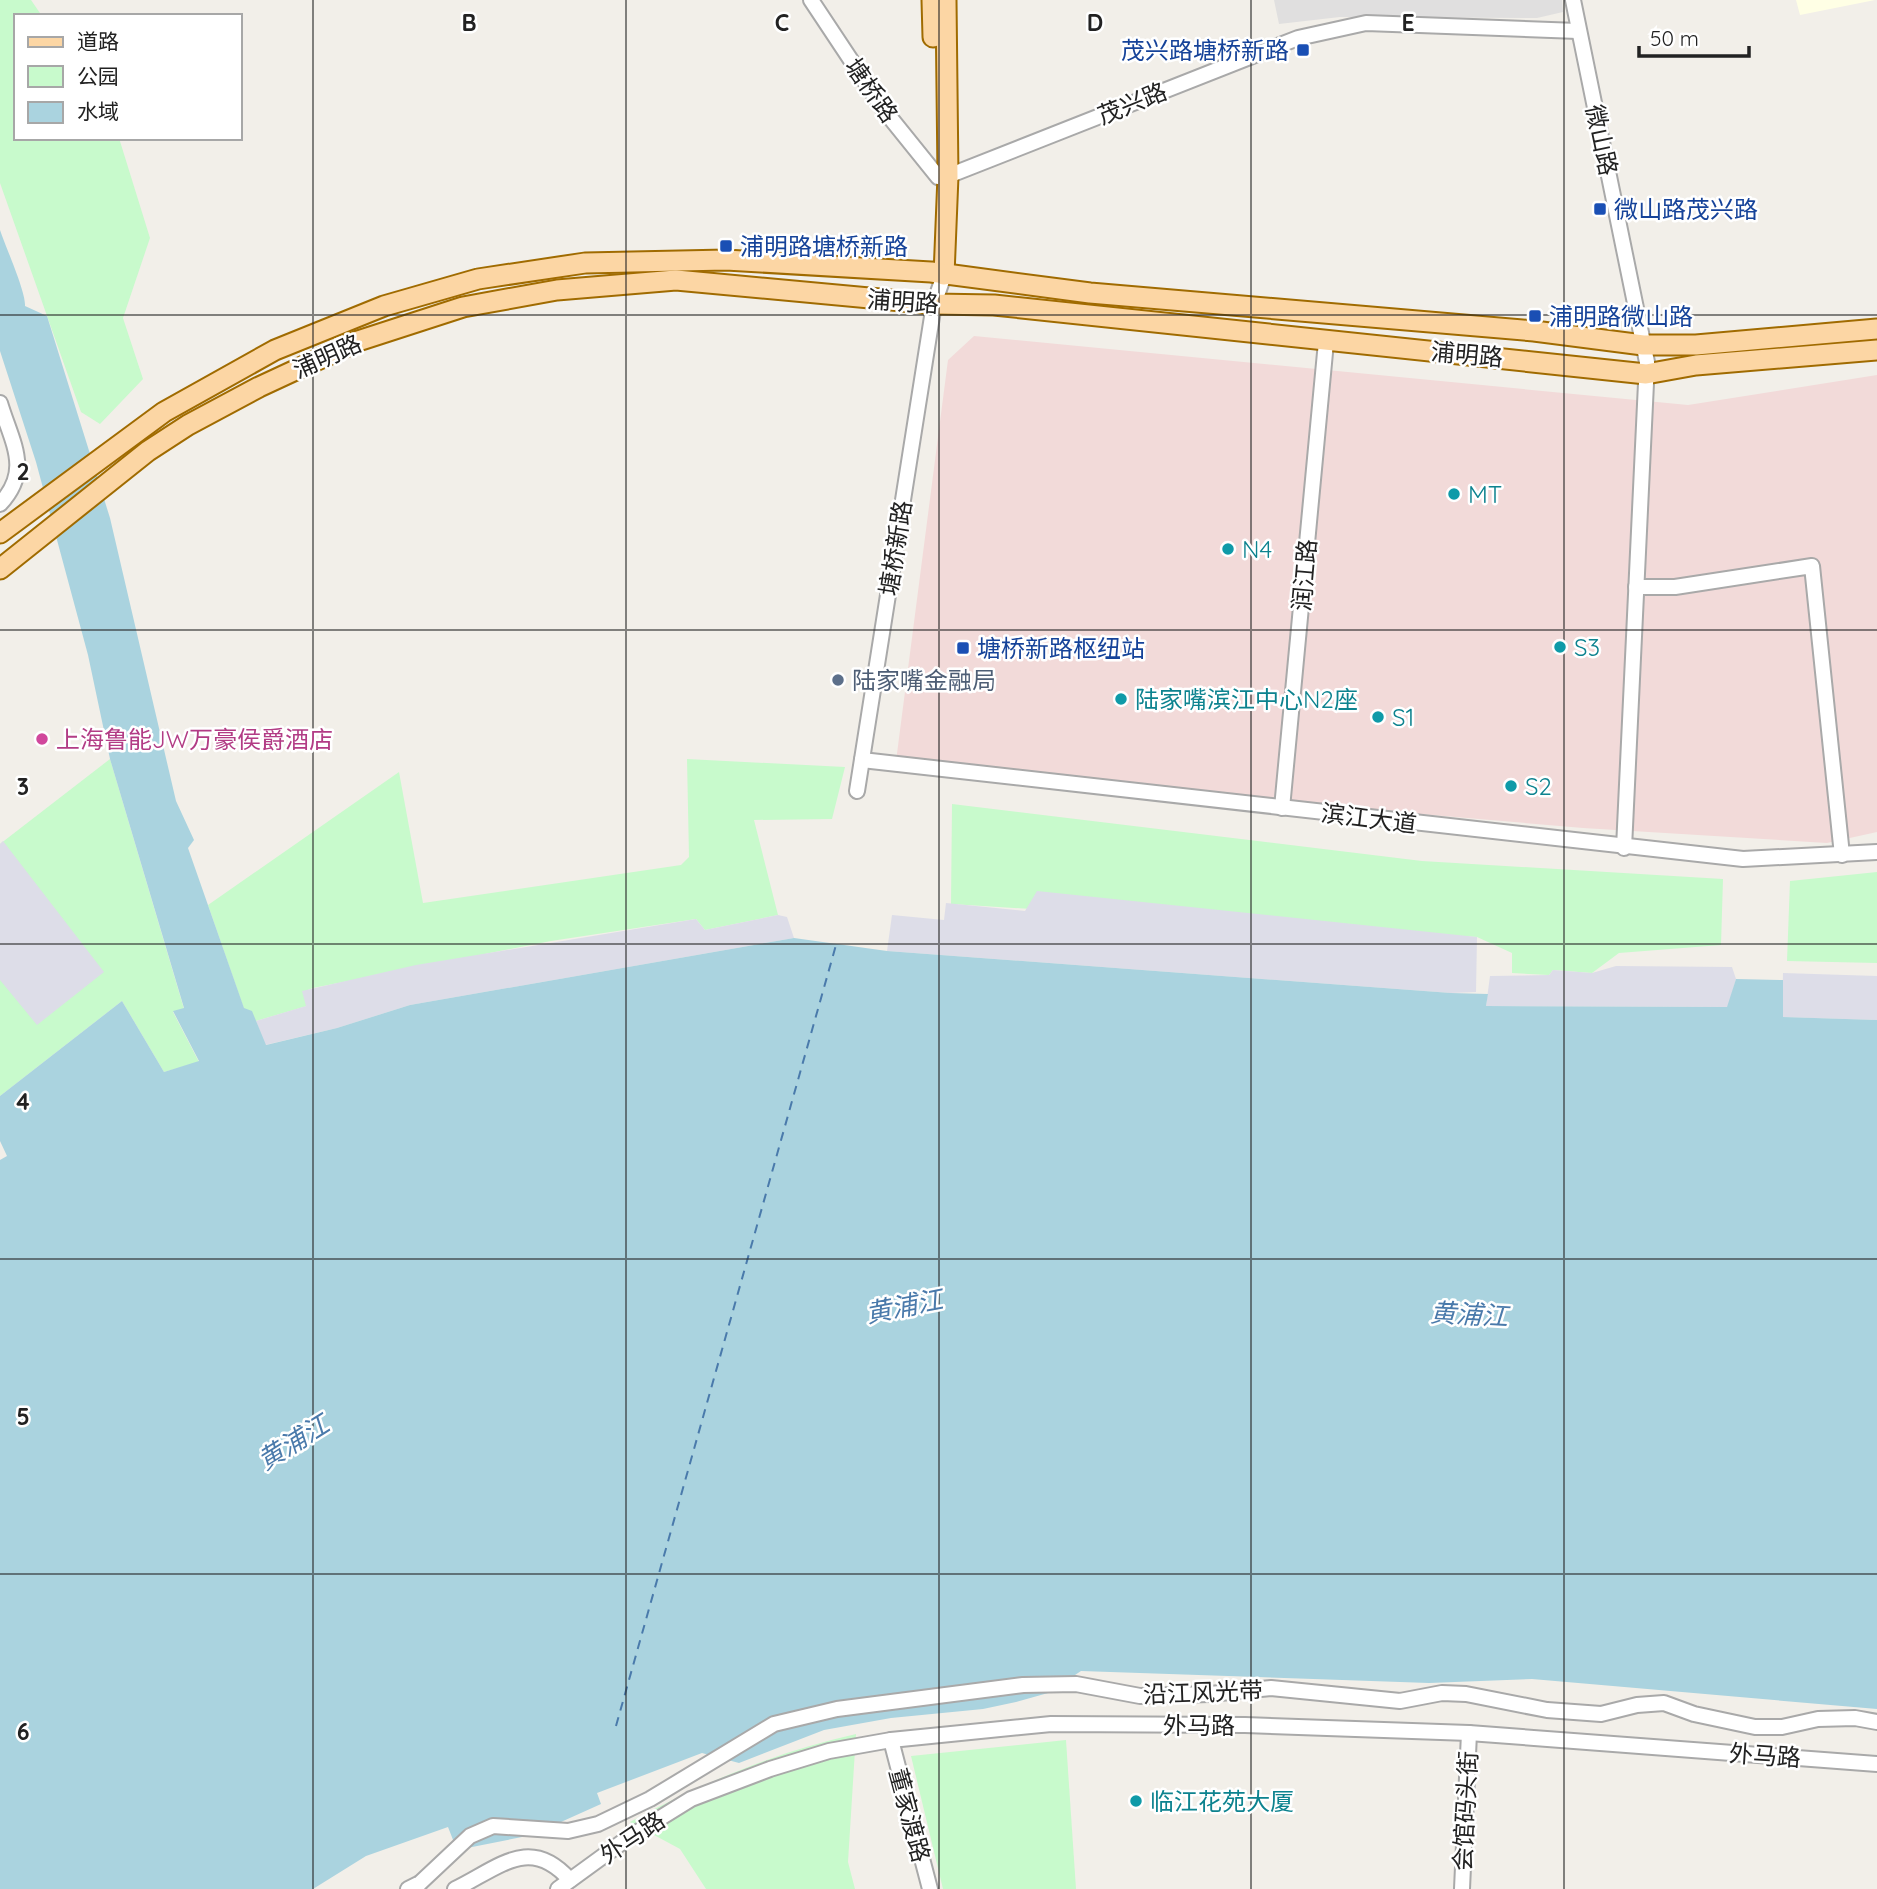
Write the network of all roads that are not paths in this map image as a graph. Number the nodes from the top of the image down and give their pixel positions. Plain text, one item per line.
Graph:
1 (811, 0) edge
2 (932, 0) edge
3 (946, 0) edge
4 (1573, 0) edge
5 (1578, 32) junction
6 (943, 176) junction
7 (938, 273) junction
8 (934, 304) junction
9 (1877, 330) edge
10 (1326, 342) junction
11 (1877, 350) edge
12 (1645, 360) junction
13 (0, 403) edge
14 (0, 504) edge
15 (1, 532) edge
16 (6, 564) edge
17 (1636, 587) junction
18 (862, 760) junction
19 (856, 791) dead end
20 (1282, 808) junction
21 (1624, 848) junction
22 (1877, 852) edge
23 (1842, 855) junction
24 (1877, 1722) edge
25 (1469, 1733) junction
26 (891, 1740) junction
27 (1877, 1764) edge
28 (564, 1884) edge
29 (414, 1886) edge
30 (455, 1889) edge
31 (930, 1889) edge
32 (1462, 1889) edge

1 - 6 street, 塘桥路
2 - 6 main road, 塘桥新路
3 - 6 main road, 塘桥新路
4 - 5 street, 微山路
5 - 6 street, 茂兴路
5 - 12 street, 微山路
6 - 7 main road, 塘桥新路
7 - 8 street, 塘桥新路
7 - 12 main road, 浦明路
7 - 15 main road, 浦明路
8 - 10 main road, 浦明路
8 - 16 main road, 浦明路
8 - 18 street, 塘桥新路
9 - 12 main road, 浦明路
10 - 12 main road, 浦明路
10 - 20 street, 润江路
11 - 12 main road, 浦明路
12 - 17 street, 微山路
13 - 14 street
17 - 21 street, 微山路
17 - 23 street
18 - 19 street, 塘桥新路
18 - 20 street, 滨江大道
20 - 21 street, 滨江大道
21 - 23 street, 滨江大道
22 - 23 street, 滨江大道
24 - 29 street, 沿江风光带, bridge
25 - 26 street, 外马路
25 - 27 street, 外马路
25 - 32 street, 会馆码头街
26 - 28 street, 外马路
26 - 31 street, 董家渡路
28 - 30 street

